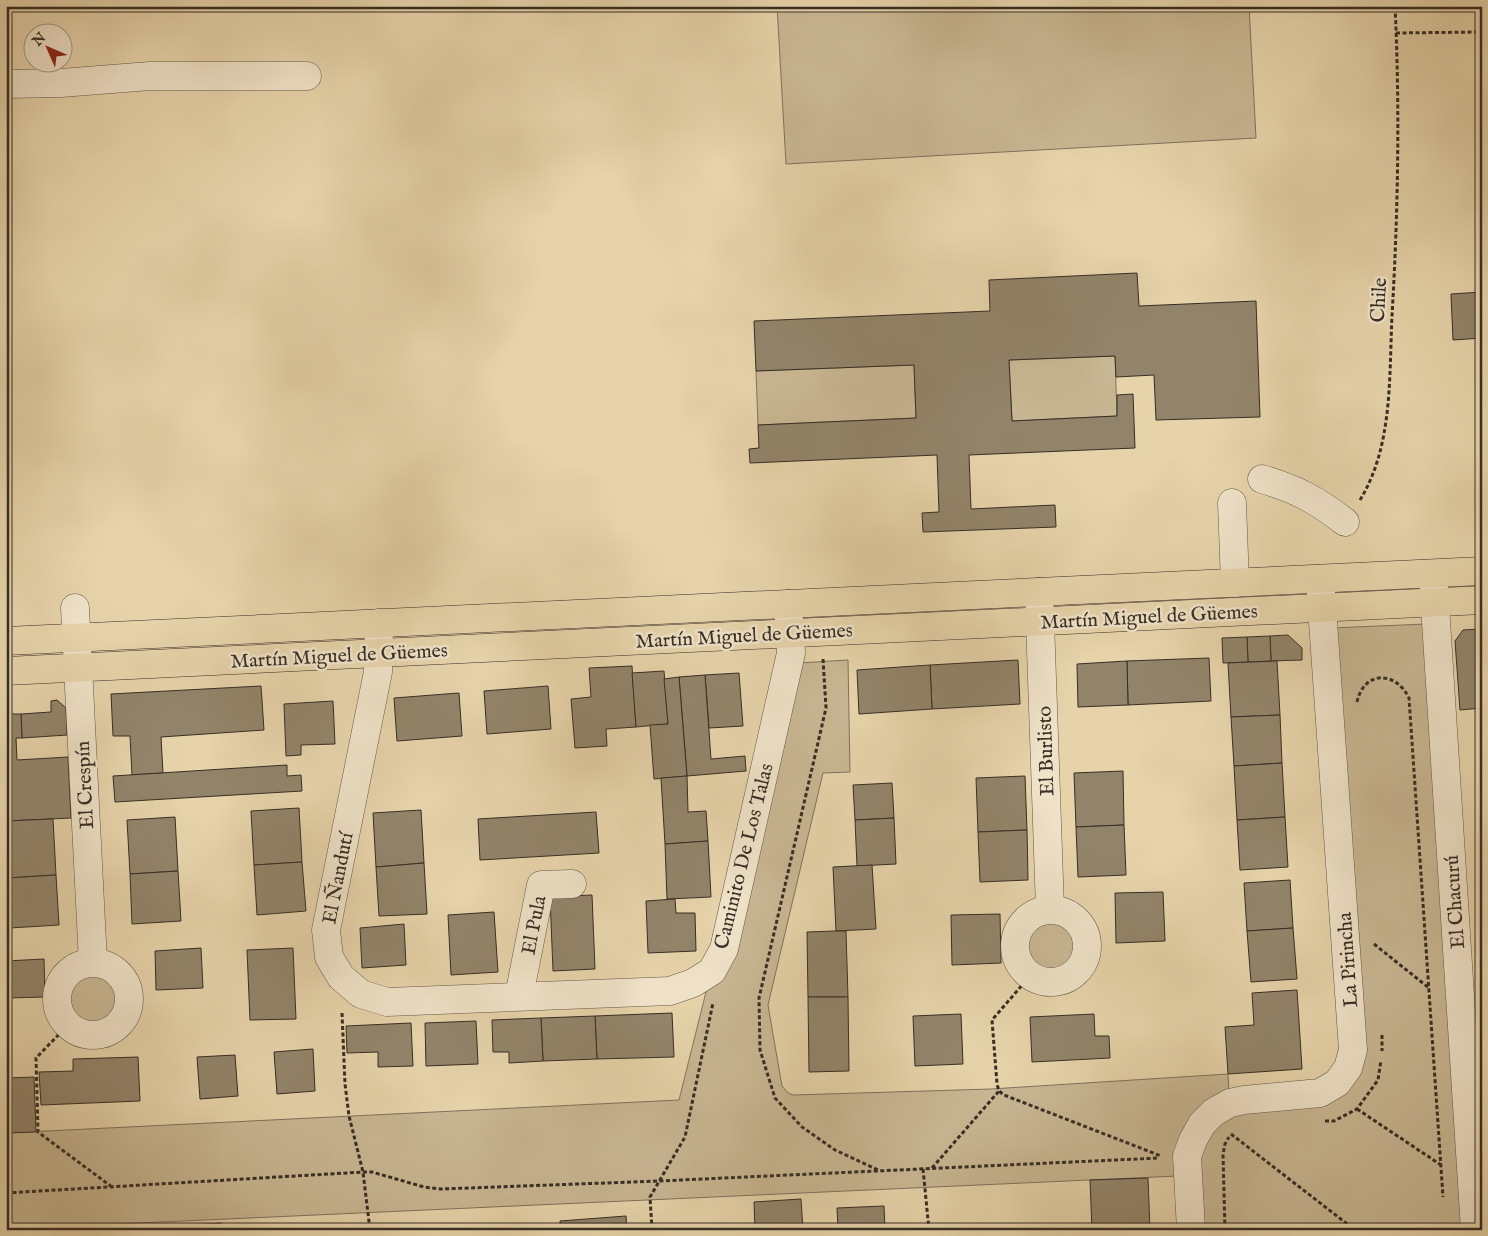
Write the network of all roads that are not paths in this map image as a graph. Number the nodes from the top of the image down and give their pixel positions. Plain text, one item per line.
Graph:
1 (307, 76) dead end
2 (6, 84) edge
3 (1262, 479) dead end
4 (1232, 503) dead end
5 (1345, 522) road end
6 (1482, 571) edge
7 (1433, 574) junction
8 (1320, 579) junction
9 (1235, 583) junction
10 (1039, 592) junction
11 (1482, 600) edge
12 (1435, 602) junction
13 (788, 604) junction
14 (1322, 607) junction
15 (75, 608) dead end
16 (1040, 621) junction
17 (378, 624) junction
18 (790, 633) junction
19 (76, 638) junction
20 (6, 641) edge
21 (378, 653) junction
22 (78, 667) junction
23 (6, 671) edge
24 (572, 884) dead end
25 (1050, 909) junction
26 (93, 962) junction
27 (519, 996) junction
28 (1191, 1230) edge
29 (1475, 1230) edge

1 - 2 street
3 - 5 street
4 - 9 street
6 - 7 main road, Martín Miguel de Güemes
7 - 8 main road, Martín Miguel de Güemes
7 - 12 street, El Chacurú
8 - 9 main road, Martín Miguel de Güemes
8 - 14 street, La Pirincha
9 - 10 main road, Martín Miguel de Güemes
10 - 13 main road, Martín Miguel de Güemes
10 - 16 street, El Burlisto
11 - 12 main road, Martín Miguel de Güemes
12 - 14 main road, Martín Miguel de Güemes
12 - 29 street, El Chacurú
13 - 17 main road, Martín Miguel de Güemes
13 - 18 street, Caminito De Los Talas
14 - 16 main road, Martín Miguel de Güemes
14 - 28 street, La Pirincha
15 - 19 street, El Crespín
16 - 18 main road, Martín Miguel de Güemes
16 - 25 street, El Burlisto
17 - 19 main road, Martín Miguel de Güemes
17 - 21 street, El Ñandutí
18 - 21 main road, Martín Miguel de Güemes
18 - 27 street, Caminito De Los Talas
19 - 20 main road, Martín Miguel de Güemes
19 - 22 street, El Crespín
21 - 22 main road, Martín Miguel de Güemes
21 - 27 street, El Ñandutí
22 - 23 main road, Martín Miguel de Güemes
22 - 26 street, El Crespín
24 - 27 street, El Pula
25 - 25 street
26 - 26 street

